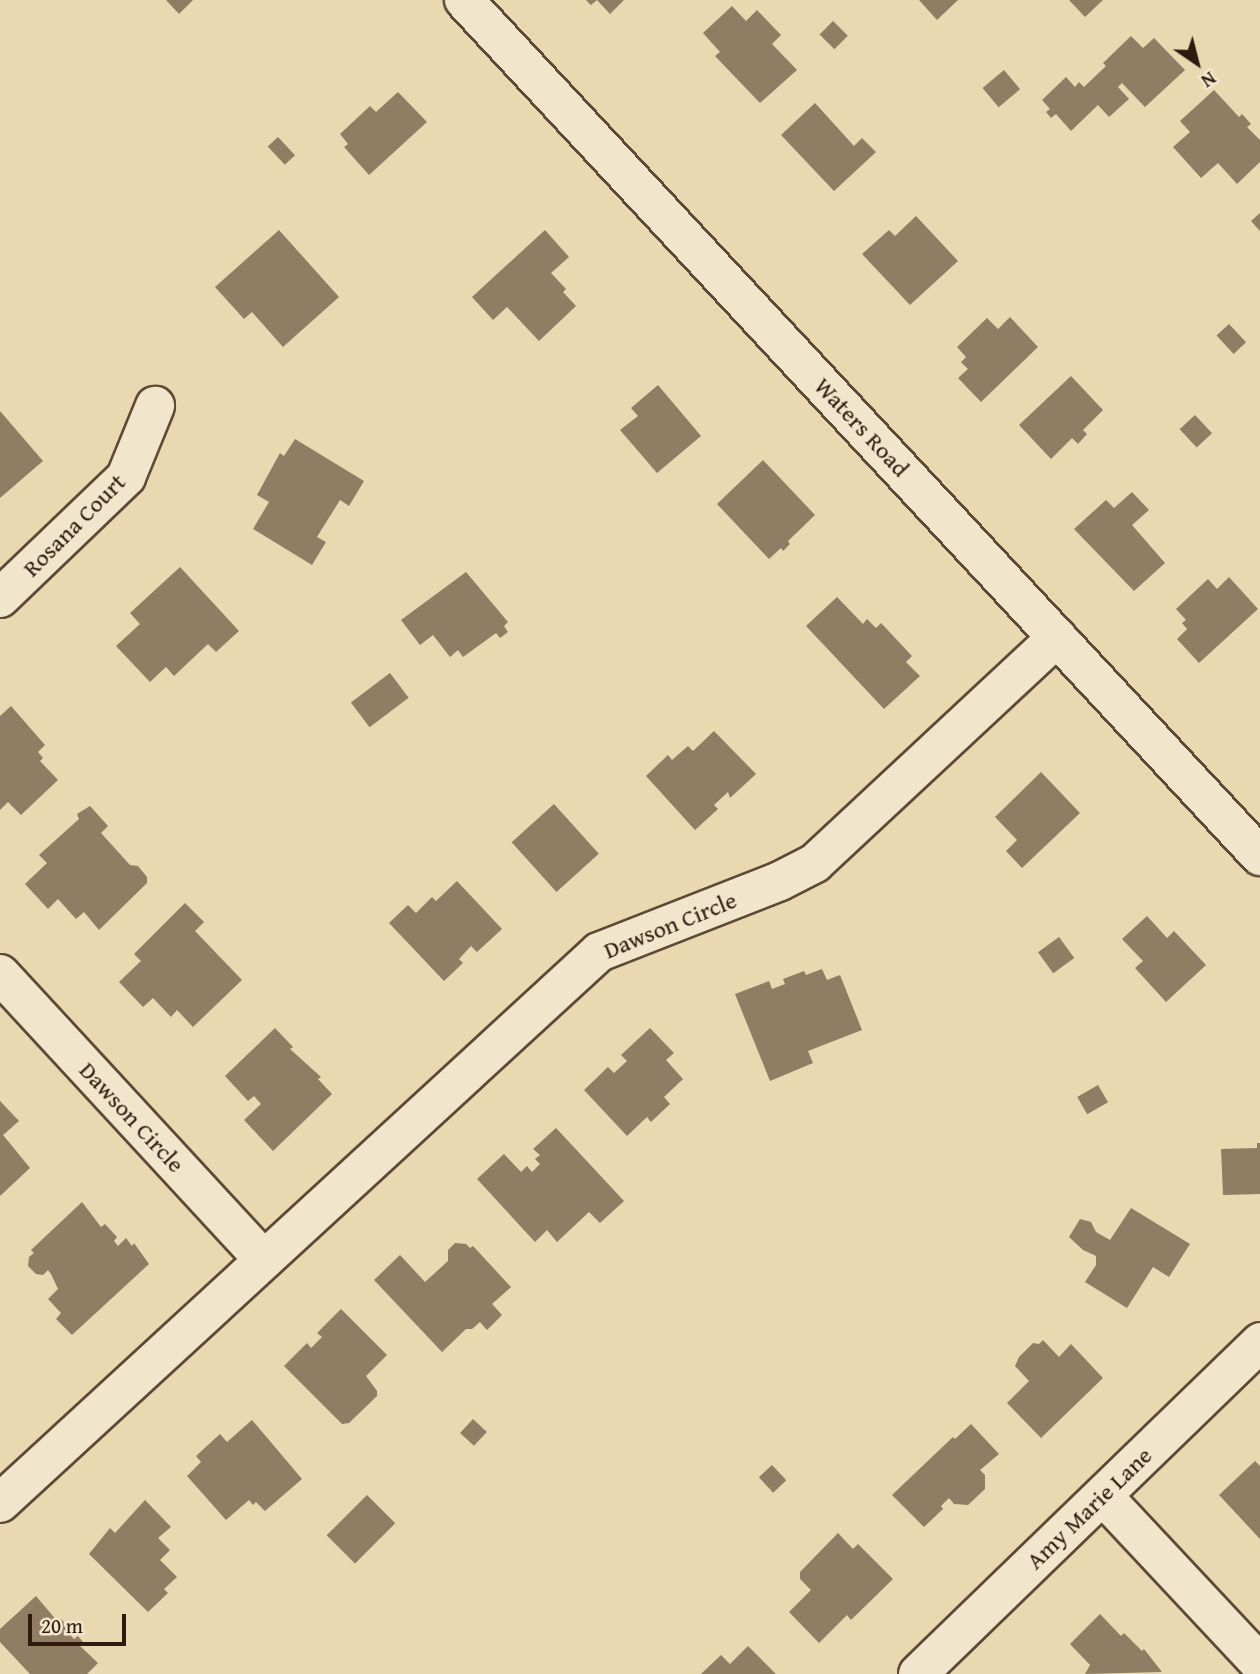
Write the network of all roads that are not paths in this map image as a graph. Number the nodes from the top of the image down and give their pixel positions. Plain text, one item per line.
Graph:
1 (464, 0) edge
2 (155, 406) dead end
3 (0, 598) edge
4 (1057, 637) junction
5 (1260, 856) edge
6 (0, 974) edge
7 (264, 1260) junction
8 (1260, 1342) edge
9 (1102, 1496) junction
10 (0, 1503) edge
11 (1260, 1664) edge
12 (918, 1674) edge

1 - 4 street, Waters Road
2 - 3 street, Rosana Court
4 - 5 street, Waters Road
4 - 7 street, Dawson Circle
6 - 7 street, Dawson Circle
7 - 10 street, Dawson Circle
8 - 9 street, Amy Marie Lane
9 - 11 street
9 - 12 street, Amy Marie Lane

